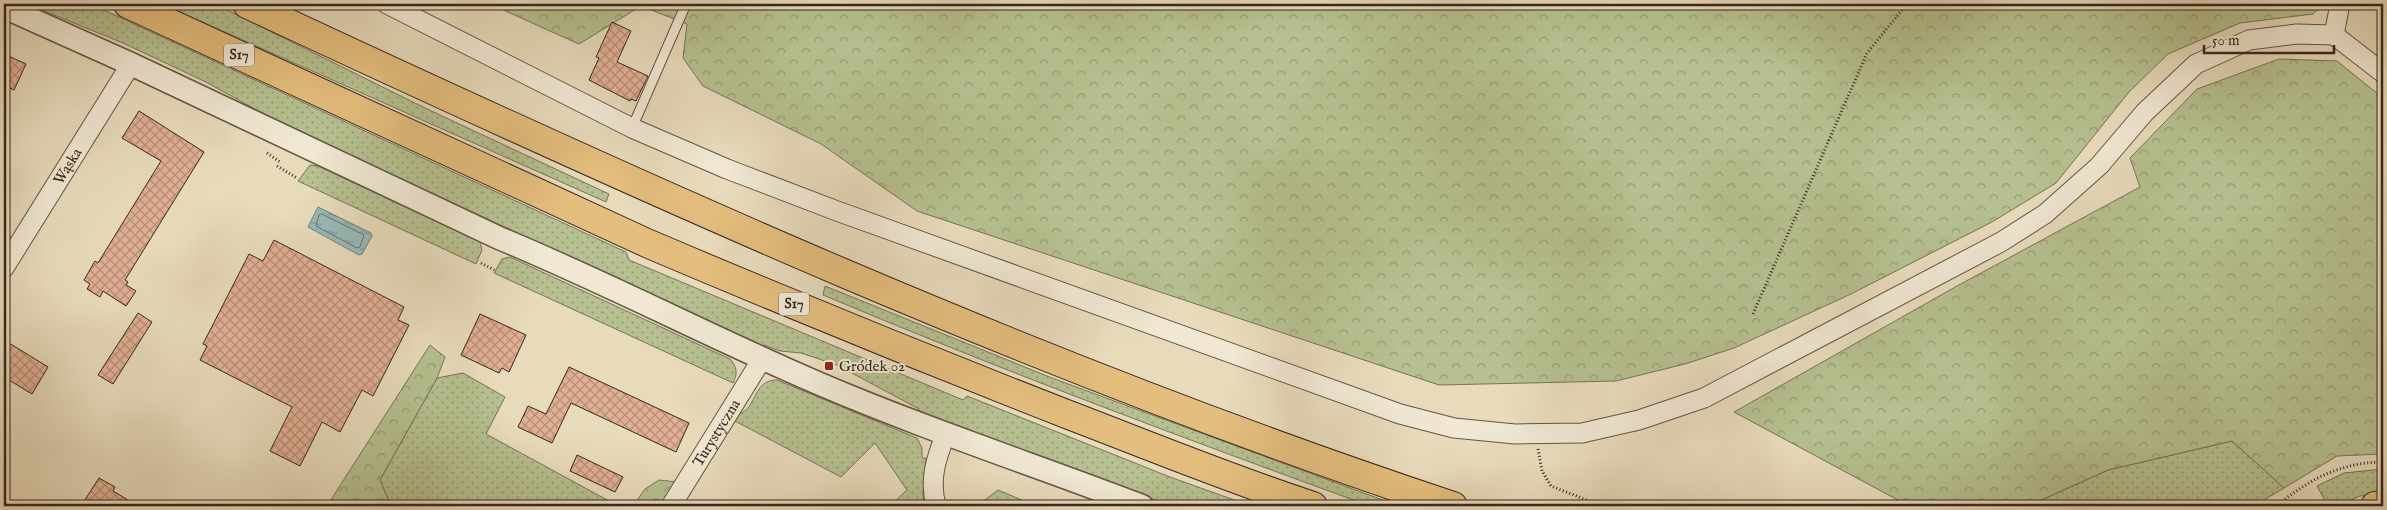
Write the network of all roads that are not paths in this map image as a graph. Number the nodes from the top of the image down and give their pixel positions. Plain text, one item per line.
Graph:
1 (128, 4) edge
2 (247, 4) edge
3 (387, 4) edge
4 (686, 4) edge
5 (2340, 4) edge
6 (4, 7) edge
7 (2334, 35) junction
8 (131, 64) junction
9 (2383, 73) edge
10 (632, 128) junction
11 (4, 268) edge
12 (762, 359) junction
13 (946, 433) junction
14 (2383, 505) edge
15 (670, 506) edge
16 (936, 506) edge
17 (1142, 506) edge
18 (1313, 506) edge
19 (1453, 506) edge
20 (2375, 506) edge

1 - 18 highway, S17
2 - 19 highway
3 - 10 street
4 - 10 lane
5 - 7 street
6 - 8 street
7 - 9 street
7 - 10 street
8 - 11 street, Wąska
8 - 12 street
12 - 13 street
12 - 15 street, Turystyczna
13 - 16 street
13 - 17 street
14 - 20 highway

